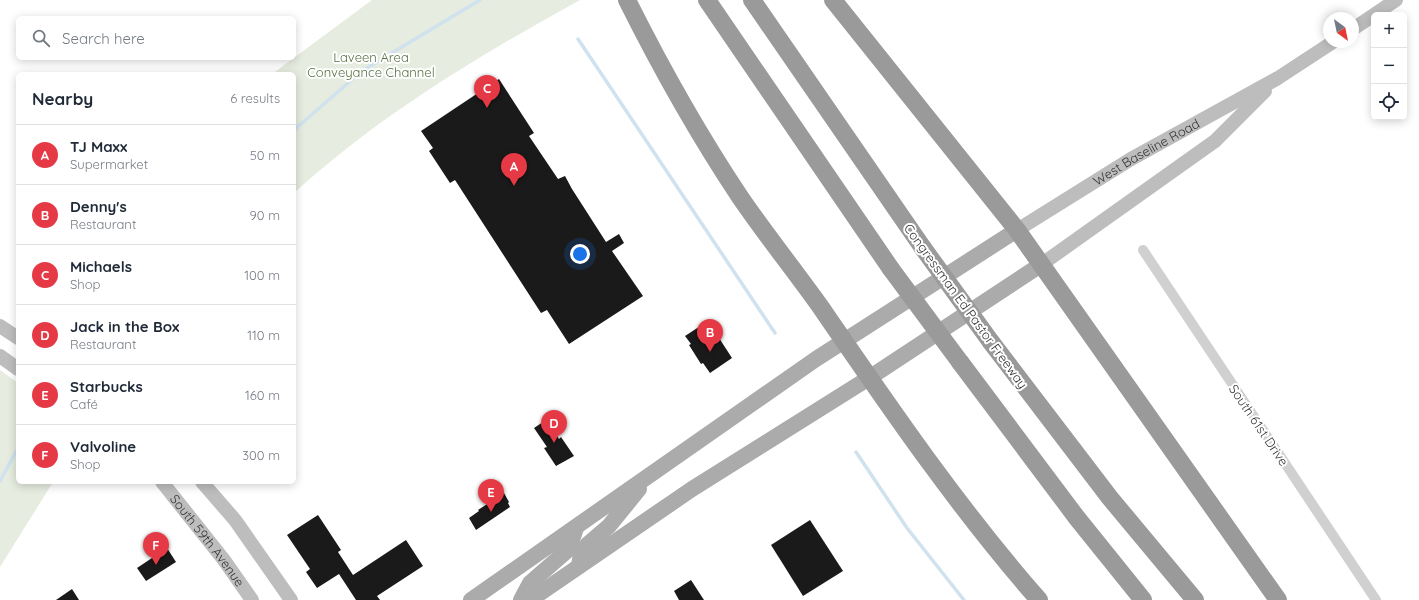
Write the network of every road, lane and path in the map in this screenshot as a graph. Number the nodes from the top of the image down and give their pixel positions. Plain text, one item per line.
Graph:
1 (627, 0) edge
2 (707, 0) edge
3 (752, 0) edge
4 (833, 0) edge
5 (1396, 0) edge
6 (1359, 25) edge
7 (1324, 48) edge
8 (1278, 78) junction
9 (1017, 230) junction
10 (1143, 250) dead end
11 (1042, 264) junction
12 (0, 326) edge
13 (16, 337) edge
14 (844, 341) junction
15 (0, 356) edge
16 (16, 368) edge
17 (869, 378) junction
18 (649, 476) junction
19 (164, 484) edge
20 (204, 484) edge
21 (576, 528) junction
22 (579, 566) junction
23 (252, 600) edge
24 (291, 600) edge
25 (471, 600) edge
26 (521, 600) edge
27 (530, 600) edge
28 (1039, 600) edge
29 (1143, 600) edge
30 (1195, 600) edge
31 (1278, 600) edge
32 (1376, 600) edge

1 - 14 highway
2 - 29 highway, bridge
3 - 30 highway, Congressman Ed Pastor Freeway, bridge
4 - 9 highway
5 - 6 main road
7 - 8 main road, West Baseline Road
8 - 9 main road, West Baseline Road
8 - 11 main road, West Baseline Road
9 - 11 highway
9 - 14 main road
10 - 32 street, South 61st Drive
11 - 17 main road
11 - 31 highway
12 - 13 main road
14 - 17 highway
14 - 18 main road
15 - 16 main road
17 - 22 main road
17 - 28 highway
18 - 21 main road
18 - 22 main road
19 - 23 main road, South 59th Avenue
20 - 24 main road
21 - 25 main road
21 - 26 main road
22 - 27 main road

